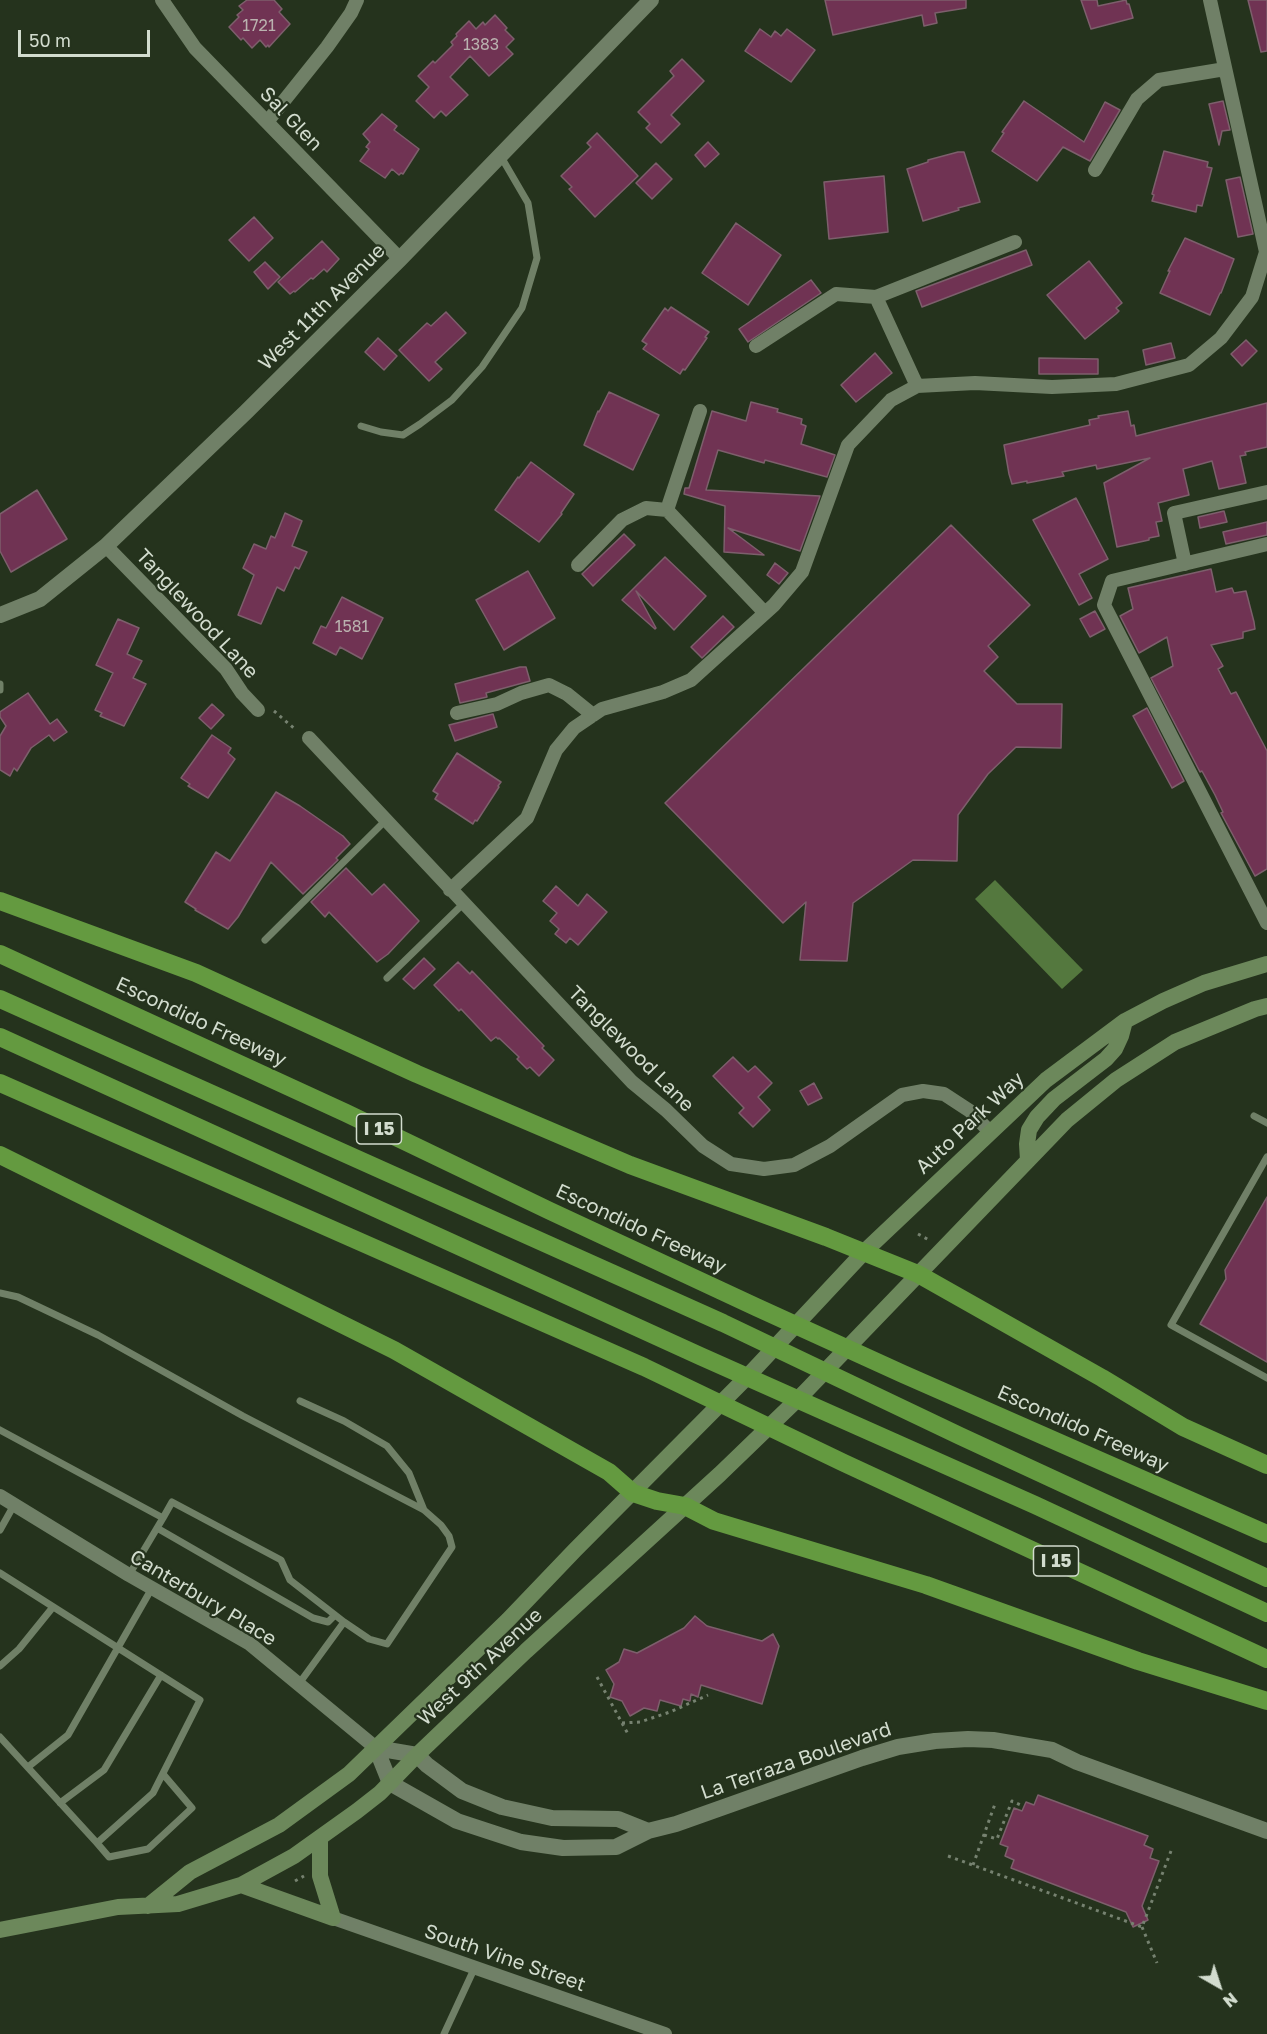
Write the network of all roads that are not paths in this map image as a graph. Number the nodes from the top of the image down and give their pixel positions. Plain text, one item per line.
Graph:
1 (162, 0) edge
2 (357, 0) edge
3 (651, 0) edge
4 (1210, 0) edge
5 (1225, 69) junction
6 (267, 122) junction
7 (500, 155) junction
8 (1095, 170) dead end
9 (1015, 242) dead end
10 (400, 259) junction
11 (876, 297) junction
12 (756, 346) dead end
13 (917, 386) junction
14 (700, 411) dead end
15 (362, 426) dead end
16 (1267, 492) edge
17 (667, 510) junction
18 (1267, 544) edge
19 (106, 546) junction
20 (1185, 564) junction
21 (578, 566) dead end
22 (765, 613) junction
23 (0, 615) edge
24 (0, 684) edge
25 (0, 690) edge
26 (258, 710) road end
27 (457, 713) dead end
28 (592, 715) junction
29 (309, 738) road end
30 (386, 821) junction
31 (450, 890) junction
32 (0, 901) edge
33 (463, 904) junction
34 (1267, 923) edge
35 (264, 940) dead end
36 (0, 954) edge
37 (1267, 964) edge
38 (387, 978) dead end
39 (0, 999) edge
40 (1267, 1006) edge
41 (1125, 1021) junction
42 (0, 1038) edge
43 (0, 1083) edge
44 (1254, 1116) dead end
45 (1267, 1123) edge
46 (990, 1132) junction
47 (0, 1155) edge
48 (1267, 1157) edge
49 (1028, 1160) junction
50 (864, 1252) junction
51 (918, 1274) junction
52 (0, 1293) edge
53 (747, 1377) joint
54 (1267, 1378) edge
55 (300, 1401) dead end
56 (0, 1430) edge
57 (1267, 1465) edge
58 (633, 1493) junction
59 (0, 1496) edge
60 (14, 1506) junction
61 (685, 1506) junction
62 (424, 1510) junction
63 (163, 1518) junction
64 (157, 1528) junction
65 (0, 1530) edge
66 (1267, 1534) edge
67 (0, 1573) edge
68 (129, 1575) junction
69 (1267, 1578) edge
70 (152, 1588) junction
71 (53, 1606) junction
72 (1267, 1613) edge
73 (335, 1615) junction
74 (345, 1622) junction
75 (117, 1647) junction
76 (1267, 1659) edge
77 (0, 1666) edge
78 (161, 1676) junction
79 (298, 1685) junction
80 (1267, 1701) edge
81 (0, 1737) edge
82 (376, 1748) junction
83 (417, 1755) junction
84 (28, 1767) junction
85 (163, 1774) junction
86 (390, 1783) junction
87 (60, 1803) junction
88 (648, 1831) junction
89 (1267, 1831) edge
90 (320, 1838) junction
91 (97, 1843) junction
92 (241, 1885) junction
93 (148, 1906) junction
94 (333, 1918) junction
95 (0, 1930) edge
96 (475, 1967) junction
97 (444, 2034) edge
98 (665, 2034) edge

1 - 6 street, Sal Glen
2 - 6 street
3 - 7 street, West 11th Avenue
4 - 5 street
5 - 8 street
5 - 13 street
6 - 10 street, Sal Glen
7 - 10 street, West 11th Avenue
7 - 15 lane
9 - 11 street
10 - 19 street, West 11th Avenue
11 - 12 street
11 - 13 street
13 - 22 street
14 - 17 street
16 - 20 street
17 - 21 street
17 - 22 street
18 - 20 street
19 - 23 street, West 11th Avenue
19 - 26 street, Tanglewood Lane
20 - 34 street
22 - 28 street
24 - 25 lane
27 - 28 street
28 - 31 street
29 - 30 street, Tanglewood Lane
30 - 31 street, Tanglewood Lane
30 - 35 lane
31 - 33 street, Tanglewood Lane
32 - 50 highway
33 - 38 lane
33 - 46 street, Tanglewood Lane
36 - 66 highway, Escondido Freeway / I 15
37 - 41 main road, Auto Park Way
39 - 69 highway
40 - 49 main road
41 - 46 main road, Auto Park Way
41 - 49 main road
42 - 72 highway
43 - 76 highway, I 15
44 - 45 lane
46 - 50 main road, Auto Park Way
47 - 58 highway
48 - 54 lane
49 - 51 main road
50 - 51 highway
50 - 53 main road, Auto Park Way
51 - 57 highway
51 - 61 main road, West 9th Avenue
52 - 62 lane
53 - 58 main road, West 9th Avenue
55 - 62 lane
56 - 63 lane
58 - 61 highway
58 - 82 main road, West 9th Avenue
59 - 60 street, Canterbury Place
60 - 65 lane
60 - 68 street, Canterbury Place
61 - 80 highway
61 - 83 main road, West 9th Avenue
62 - 74 lane
63 - 64 lane
63 - 73 lane
64 - 68 lane
64 - 73 lane
67 - 71 lane
68 - 70 street, Canterbury Place
70 - 75 lane
70 - 79 street, Canterbury Place
71 - 75 lane
71 - 77 lane
73 - 74 lane
74 - 79 lane
75 - 78 lane
75 - 84 lane
78 - 85 lane
78 - 87 lane
79 - 82 street, Canterbury Place
81 - 84 lane
82 - 83 street
82 - 86 street
82 - 93 main road, West 9th Avenue
83 - 86 main road, West 9th Avenue
83 - 88 street
84 - 87 lane
85 - 91 lane
85 - 91 lane
86 - 88 street, La Terraza Boulevard
86 - 90 main road, West 9th Avenue
87 - 91 lane
88 - 89 street, La Terraza Boulevard
90 - 92 main road, West 9th Avenue
90 - 94 main road
92 - 93 main road, West 9th Avenue
92 - 94 main road
93 - 95 main road, West 9th Avenue
94 - 96 street, South Vine Street
96 - 97 lane
96 - 98 street, South Vine Street

